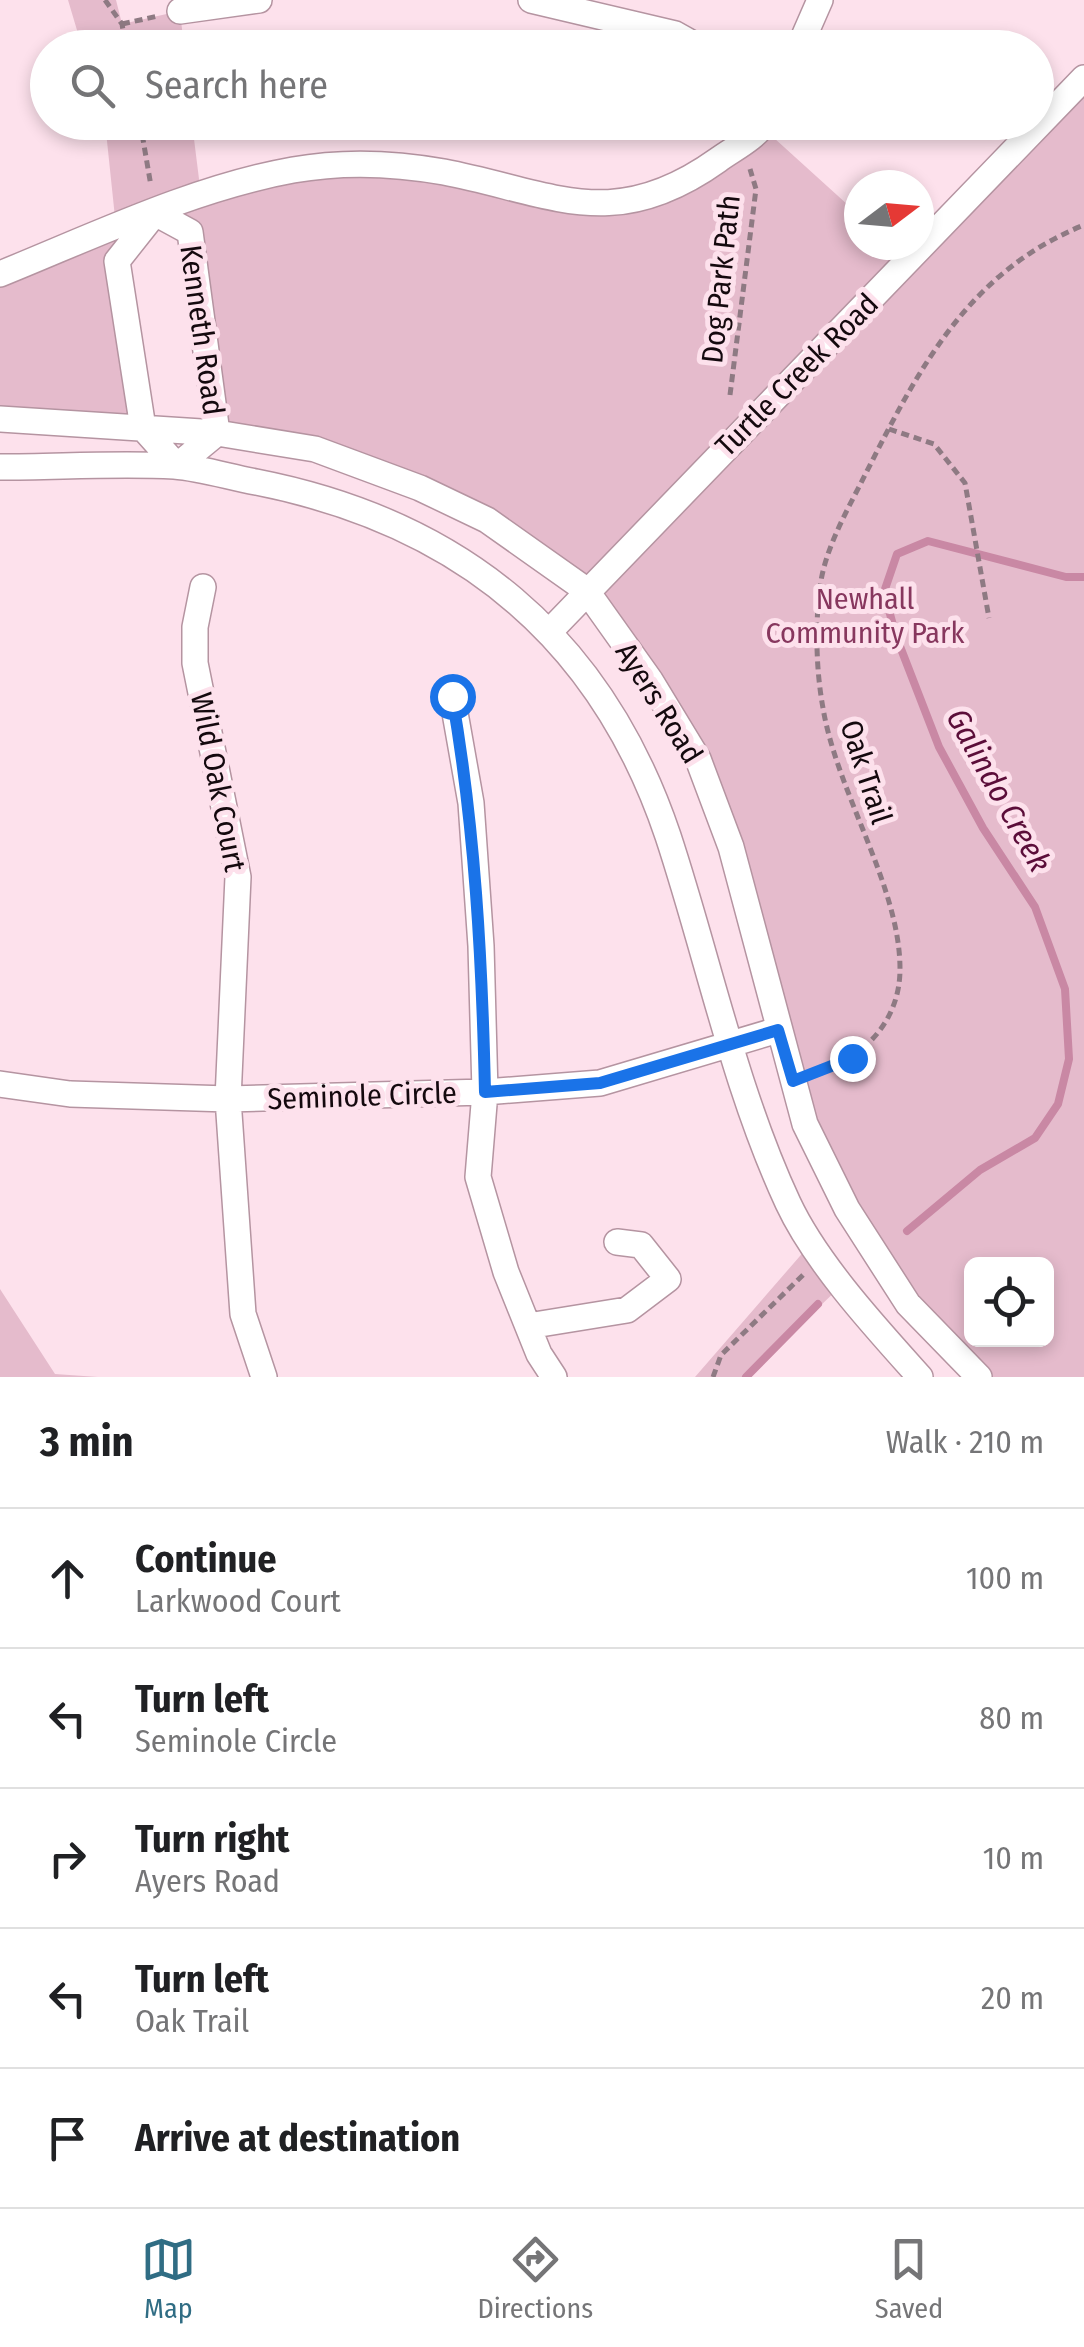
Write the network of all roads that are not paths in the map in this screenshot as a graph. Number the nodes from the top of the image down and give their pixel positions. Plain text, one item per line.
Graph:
1 (259, 0) edge
2 (531, 0) edge
3 (820, 0) edge
4 (180, 11) road end
5 (659, 30) edge
6 (808, 30) edge
7 (1084, 78) edge
8 (1054, 109) edge
9 (743, 140) edge
10 (1024, 140) edge
11 (156, 213) junction
12 (0, 274) edge
13 (0, 419) edge
14 (143, 428) junction
15 (216, 432) junction
16 (177, 466) junction
17 (0, 467) edge
18 (203, 587) dead end
19 (586, 590) junction
20 (551, 630) junction
21 (452, 696) dead end
22 (778, 1030) junction
23 (730, 1042) junction
24 (0, 1084) edge
25 (485, 1092) junction
26 (228, 1098) junction
27 (617, 1242) dead end
28 (528, 1326) junction
29 (264, 1377) edge
30 (554, 1377) edge
31 (920, 1377) edge
32 (979, 1377) edge

1 - 4 street
2 - 5 street
3 - 6 street
7 - 8 street, Turtle Creek Road
9 - 11 street
10 - 19 street, Turtle Creek Road
11 - 12 street
11 - 14 street, Kenneth Road
11 - 15 street, Kenneth Road
13 - 14 street, Ayers Road
14 - 15 street, Ayers Road
14 - 16 street
15 - 16 street, Kenneth Road
15 - 19 street, Ayers Road
16 - 17 street, Ayers Road
16 - 20 street, Ayers Road
18 - 26 street, Wild Oak Court
19 - 20 street, Turtle Creek Road
19 - 22 street, Ayers Road
20 - 23 street, Ayers Road
21 - 25 street
22 - 23 street, Seminole Circle
22 - 32 street, Ayers Road
23 - 25 street, Seminole Circle
23 - 31 street, Ayers Road
24 - 26 street, Seminole Circle
25 - 26 street, Seminole Circle
25 - 28 street
26 - 29 street, Wild Oak Court
27 - 28 street
28 - 30 street

